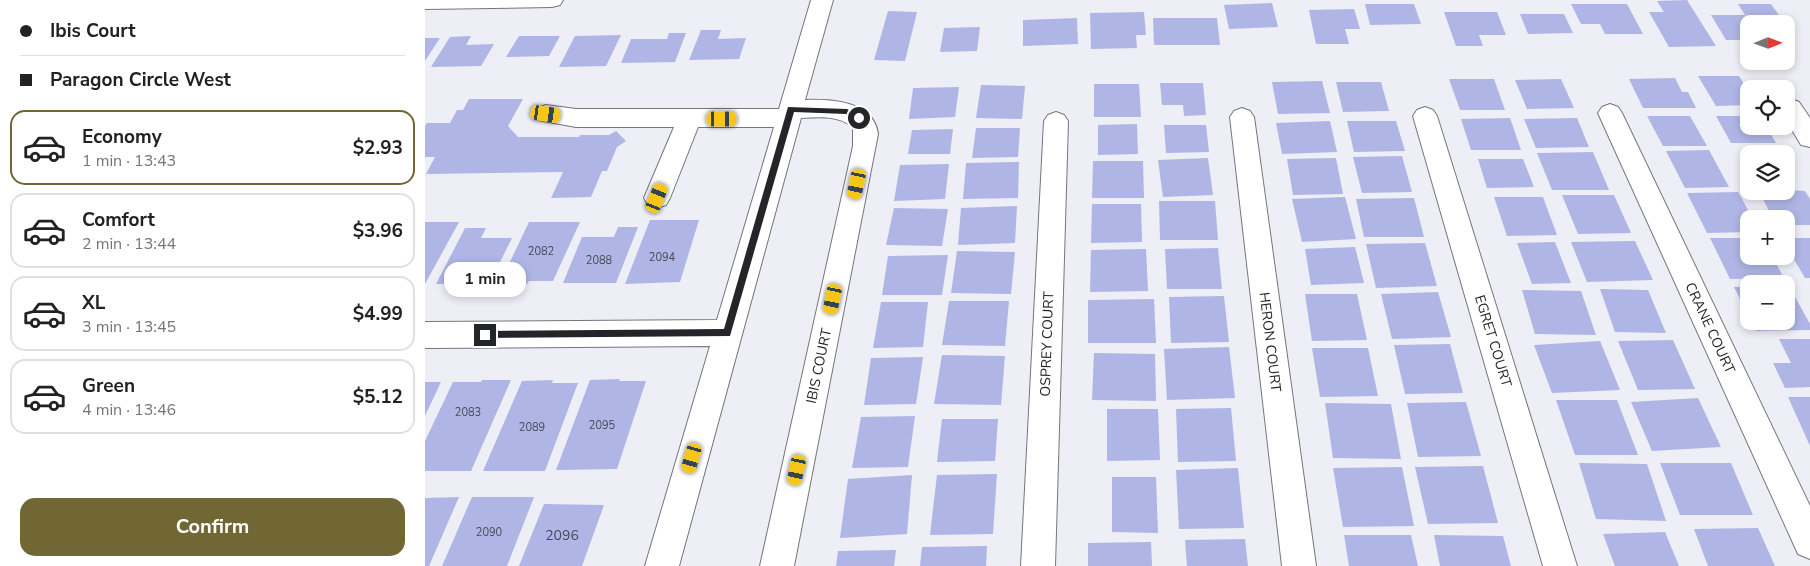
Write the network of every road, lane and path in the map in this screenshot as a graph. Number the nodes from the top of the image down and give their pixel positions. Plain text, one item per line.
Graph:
1 (551, 0) edge
2 (822, 0) edge
3 (425, 2) edge
4 (1609, 113) dead end
5 (546, 114) dead end
6 (790, 114) junction
7 (1795, 114) edge
8 (1425, 116) dead end
9 (1242, 118) dead end
10 (689, 119) junction
11 (1056, 121) dead end
12 (1810, 138) edge
13 (657, 198) dead end
14 (727, 333) junction
15 (425, 335) edge
16 (1810, 542) edge
17 (662, 566) edge
18 (777, 566) edge
19 (1038, 566) edge
20 (1299, 566) edge
21 (1560, 566) edge

1 - 3 street
2 - 6 street
4 - 16 street, CRANE COURT
5 - 10 street
6 - 10 street
6 - 14 street
6 - 18 street, IBIS COURT
7 - 12 street
8 - 21 street, EGRET COURT
9 - 20 street, HERON COURT
10 - 13 street
11 - 19 street, OSPREY COURT
14 - 15 street
14 - 17 street

